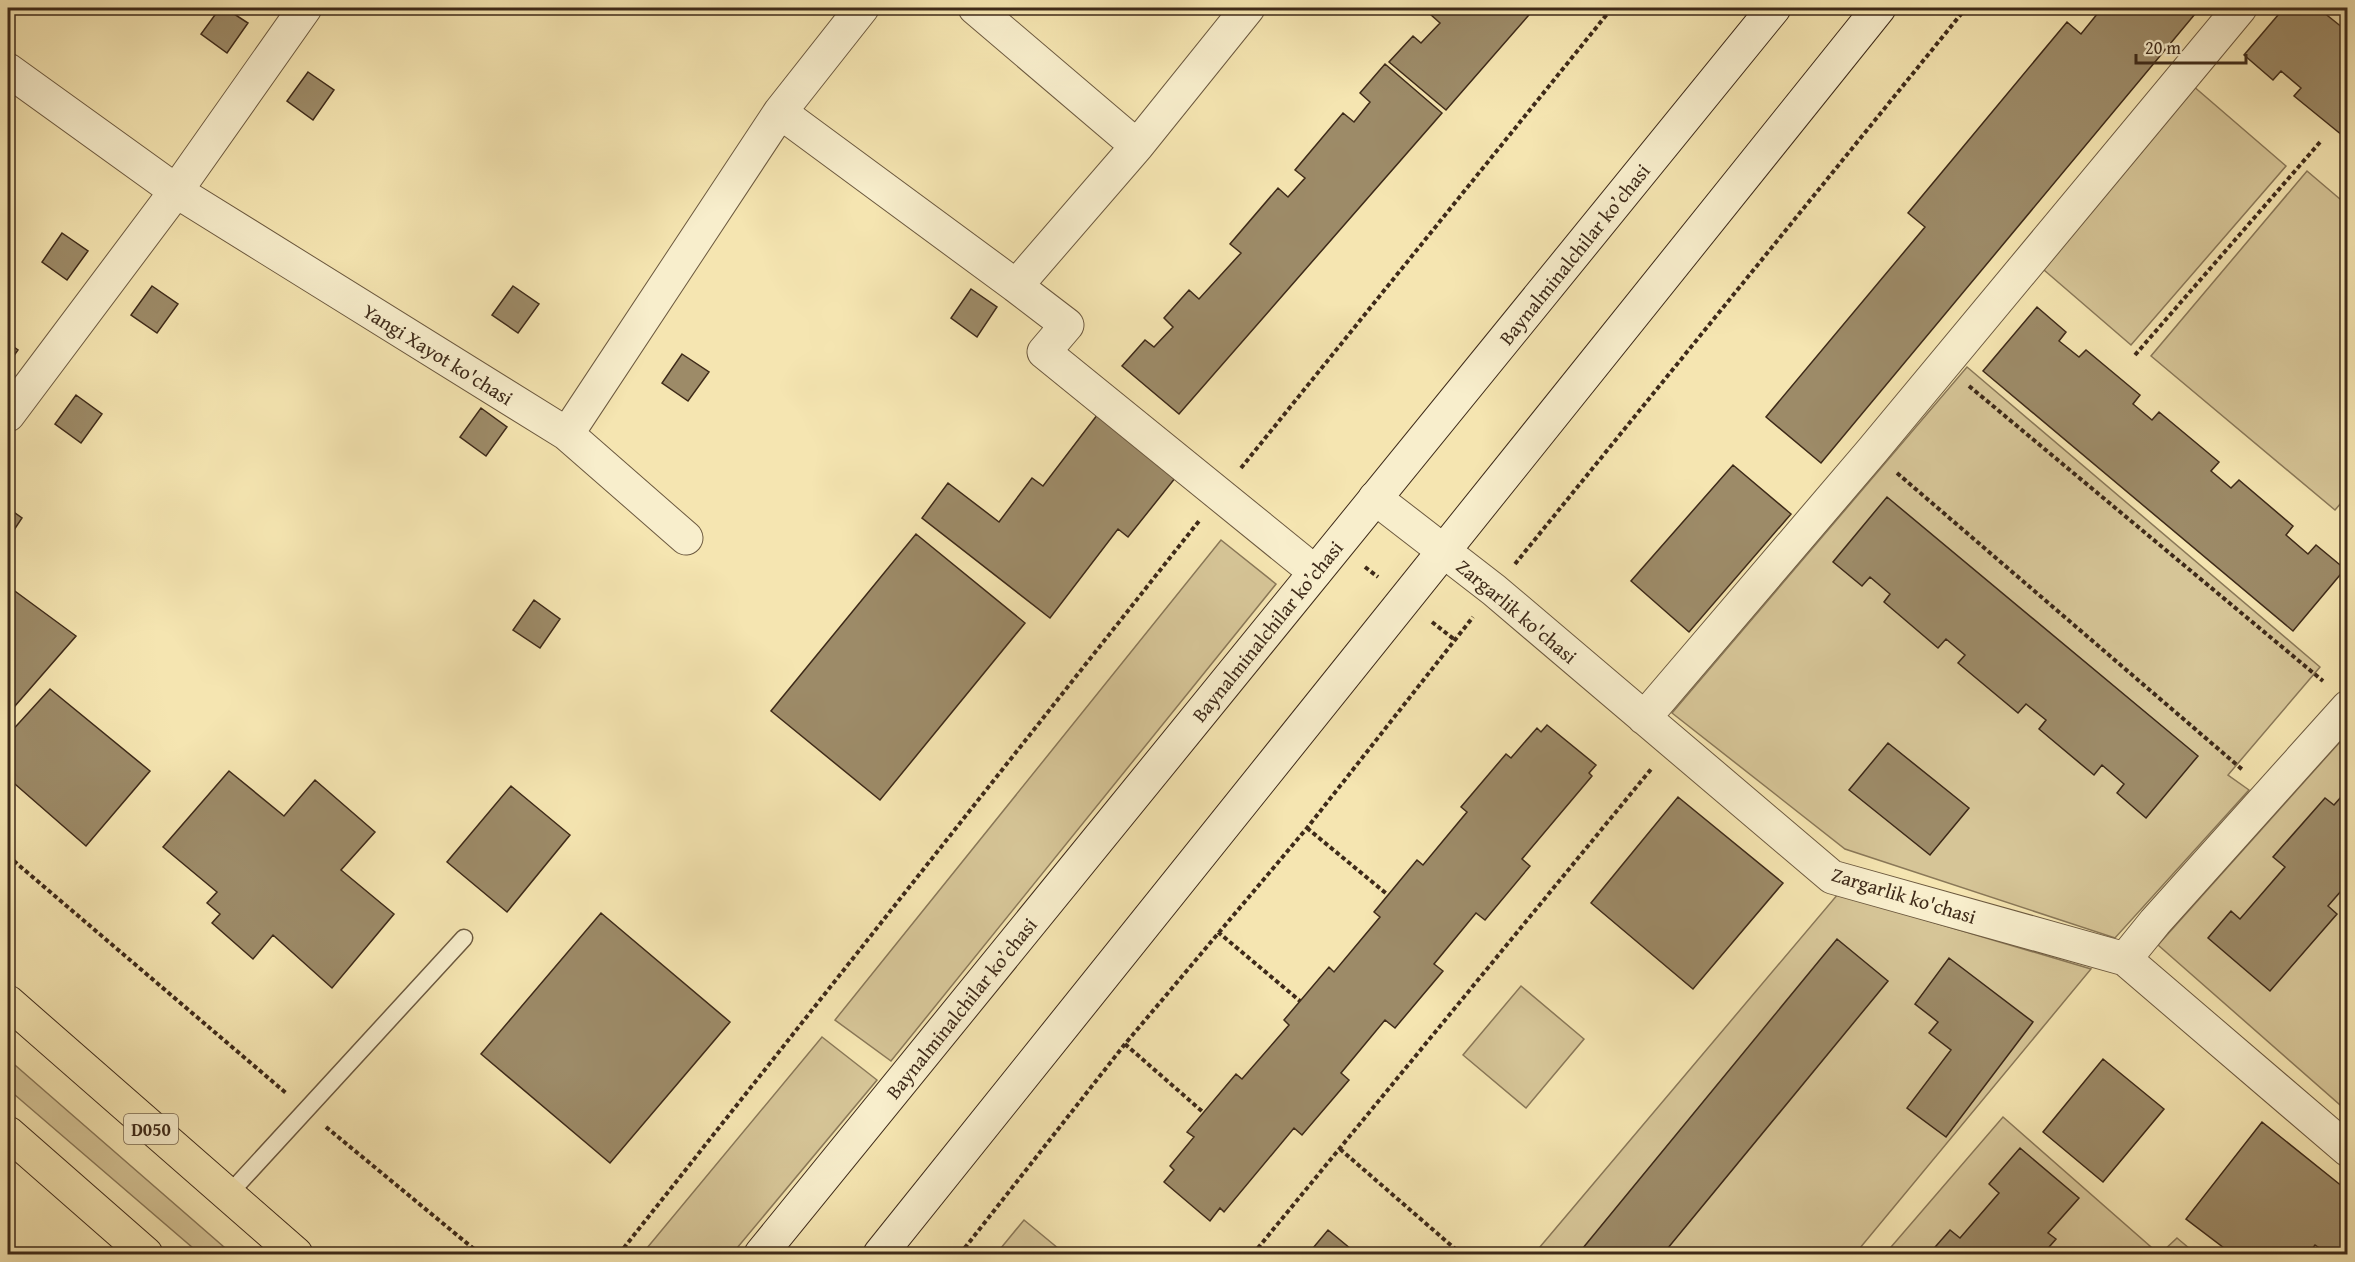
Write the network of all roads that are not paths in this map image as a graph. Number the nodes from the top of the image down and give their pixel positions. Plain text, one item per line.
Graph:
1 (305, 8) edge
2 (862, 8) edge
3 (975, 8) edge
4 (1248, 8) edge
5 (1774, 8) edge
6 (1880, 8) edge
7 (2240, 8) edge
8 (8, 70) edge
9 (780, 112) junction
10 (1137, 146) junction
11 (176, 191) junction
12 (1016, 286) junction
13 (8, 414) edge
14 (567, 434) junction
15 (1375, 498) junction
16 (686, 538) dead end
17 (1444, 550) junction
18 (1315, 572) junction
19 (2338, 696) edge
20 (1644, 718) junction
21 (464, 938) dead end
22 (2125, 959) junction
23 (8, 1002) edge
24 (8, 1133) edge
25 (2348, 1150) edge
26 (227, 1196) junction
27 (146, 1254) edge
28 (296, 1254) edge
29 (762, 1254) edge
30 (880, 1254) edge

1 - 11 street
2 - 9 street
3 - 10 street
4 - 10 street
5 - 15 street, Baynalminalchilar ko’chasi
6 - 17 street
7 - 20 street
8 - 11 street, Yangi Xayot ko'chasi
9 - 12 street
9 - 14 street
10 - 12 street
11 - 13 street
11 - 14 street, Yangi Xayot ko'chasi
12 - 18 street
14 - 16 street, Yangi Xayot ko'chasi
15 - 17 street, Zargarlik ko'chasi
15 - 18 street, Baynalminalchilar ko’chasi
17 - 20 street, Zargarlik ko'chasi
17 - 30 street
18 - 29 street, Baynalminalchilar ko’chasi
19 - 22 street
20 - 22 street, Zargarlik ko'chasi
21 - 26 lane
22 - 25 street, Zargarlik ko'chasi
23 - 26 main road, D050
24 - 27 main road
26 - 28 main road, D050

